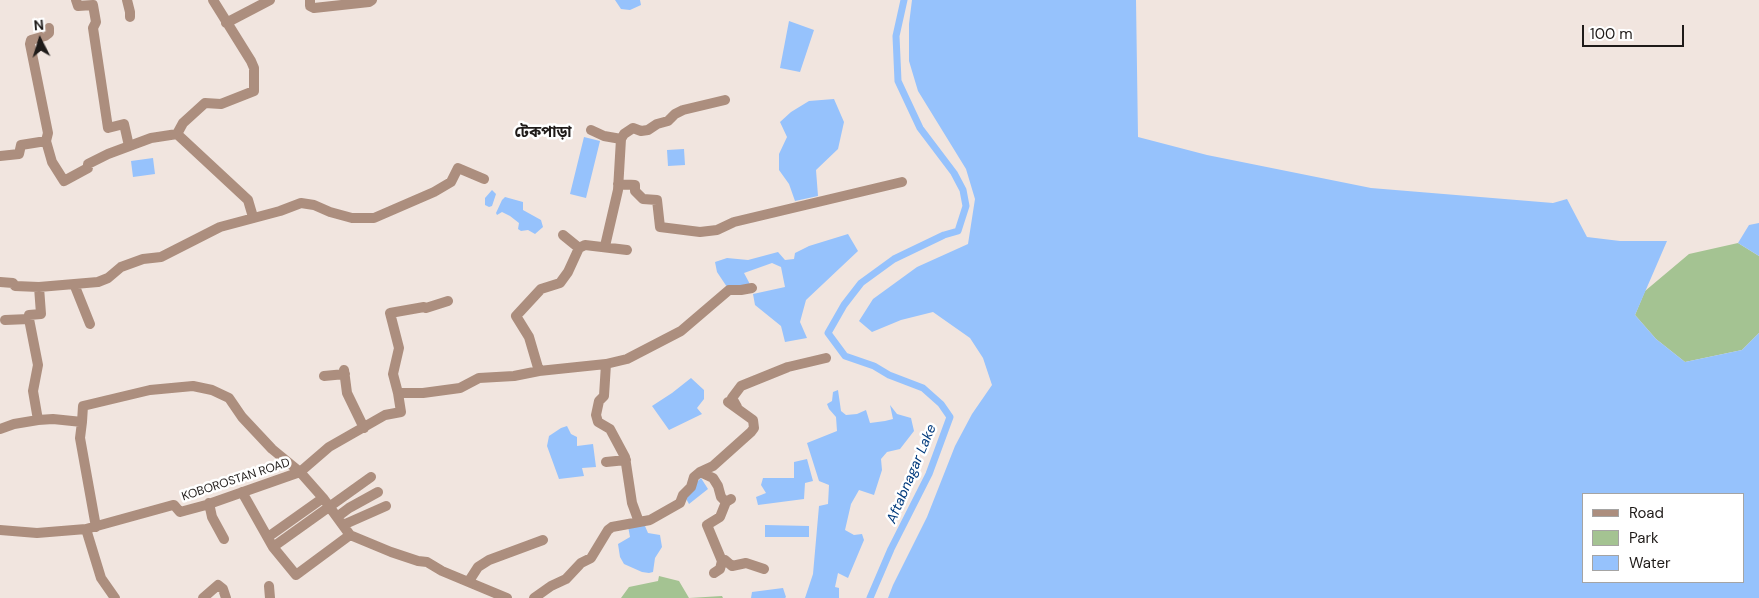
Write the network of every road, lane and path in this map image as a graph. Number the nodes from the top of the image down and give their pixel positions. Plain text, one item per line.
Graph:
1 (76, 0) edge
2 (127, 0) edge
3 (213, 0) edge
4 (270, 0) edge
5 (310, 0) edge
6 (372, 0) edge
7 (130, 17) dead end
8 (226, 23) junction
9 (49, 28) dead end
10 (725, 100) dead end
11 (591, 130) dead end
12 (177, 134) junction
13 (620, 139) junction
14 (46, 141) junction
15 (129, 146) junction
16 (0, 156) edge
17 (484, 179) dead end
18 (902, 182) dead end
19 (618, 184) junction
20 (254, 217) junction
21 (563, 235) dead end
22 (605, 246) junction
23 (579, 248) junction
24 (626, 250) dead end
25 (0, 282) edge
26 (74, 284) junction
27 (39, 287) junction
28 (752, 288) dead end
29 (448, 301) dead end
30 (29, 319) junction
31 (5, 320) dead end
32 (90, 324) dead end
33 (826, 358) dead end
34 (606, 364) junction
35 (539, 371) junction
36 (324, 376) dead end
37 (398, 393) junction
38 (38, 420) junction
39 (82, 422) junction
40 (364, 428) junction
41 (0, 429) edge
42 (626, 460) junction
43 (606, 462) dead end
44 (300, 472) junction
45 (700, 472) junction
46 (371, 477) dead end
47 (242, 492) junction
48 (378, 492) dead end
49 (323, 498) junction
50 (209, 503) junction
51 (386, 506) dead end
52 (330, 508) junction
53 (340, 521) junction
54 (639, 522) junction
55 (91, 528) junction
56 (0, 530) edge
57 (350, 535) junction
58 (268, 537) junction
59 (224, 539) dead end
60 (543, 540) dead end
61 (274, 547) junction
62 (722, 561) junction
63 (764, 569) dead end
64 (714, 573) dead end
65 (469, 581) junction
66 (269, 586) dead end
67 (115, 598) edge
68 (203, 598) edge
69 (226, 598) edge
70 (270, 598) edge
71 (508, 598) edge
72 (534, 598) edge

1 - 15 street
2 - 7 street
3 - 8 street
4 - 8 street
5 - 6 street
8 - 12 street
9 - 14 street
10 - 13 street
11 - 13 street
12 - 15 street
12 - 20 street
13 - 19 street
14 - 15 street
14 - 16 street
17 - 20 street
18 - 19 street
19 - 22 street
20 - 26 street
21 - 23 street
22 - 23 street
22 - 24 street
23 - 35 street
25 - 27 street
26 - 27 street
26 - 32 street
27 - 30 street
28 - 34 street
29 - 37 street
30 - 31 street
30 - 38 street
33 - 45 street
34 - 35 street
34 - 42 street
35 - 37 street
36 - 40 street
37 - 40 street
38 - 39 street
38 - 41 street
39 - 44 street
39 - 55 street
40 - 44 street
42 - 43 street
42 - 54 street
44 - 47 street, KOBOROSTAN ROAD
44 - 49 street, KOBOROSTAN ROAD
45 - 54 street
45 - 62 street
46 - 52 street
47 - 50 street, KOBOROSTAN ROAD
47 - 58 street
48 - 53 street
49 - 52 street, KOBOROSTAN ROAD
49 - 58 street
50 - 55 street, KOBOROSTAN ROAD
50 - 59 street
51 - 53 street
52 - 53 street, KOBOROSTAN ROAD
52 - 61 street
53 - 57 street, KOBOROSTAN ROAD
54 - 72 street
55 - 56 street
55 - 67 street
57 - 61 street
57 - 65 street
58 - 61 street
60 - 65 street
62 - 63 street
62 - 64 street
65 - 71 street
66 - 70 street
68 - 69 street

